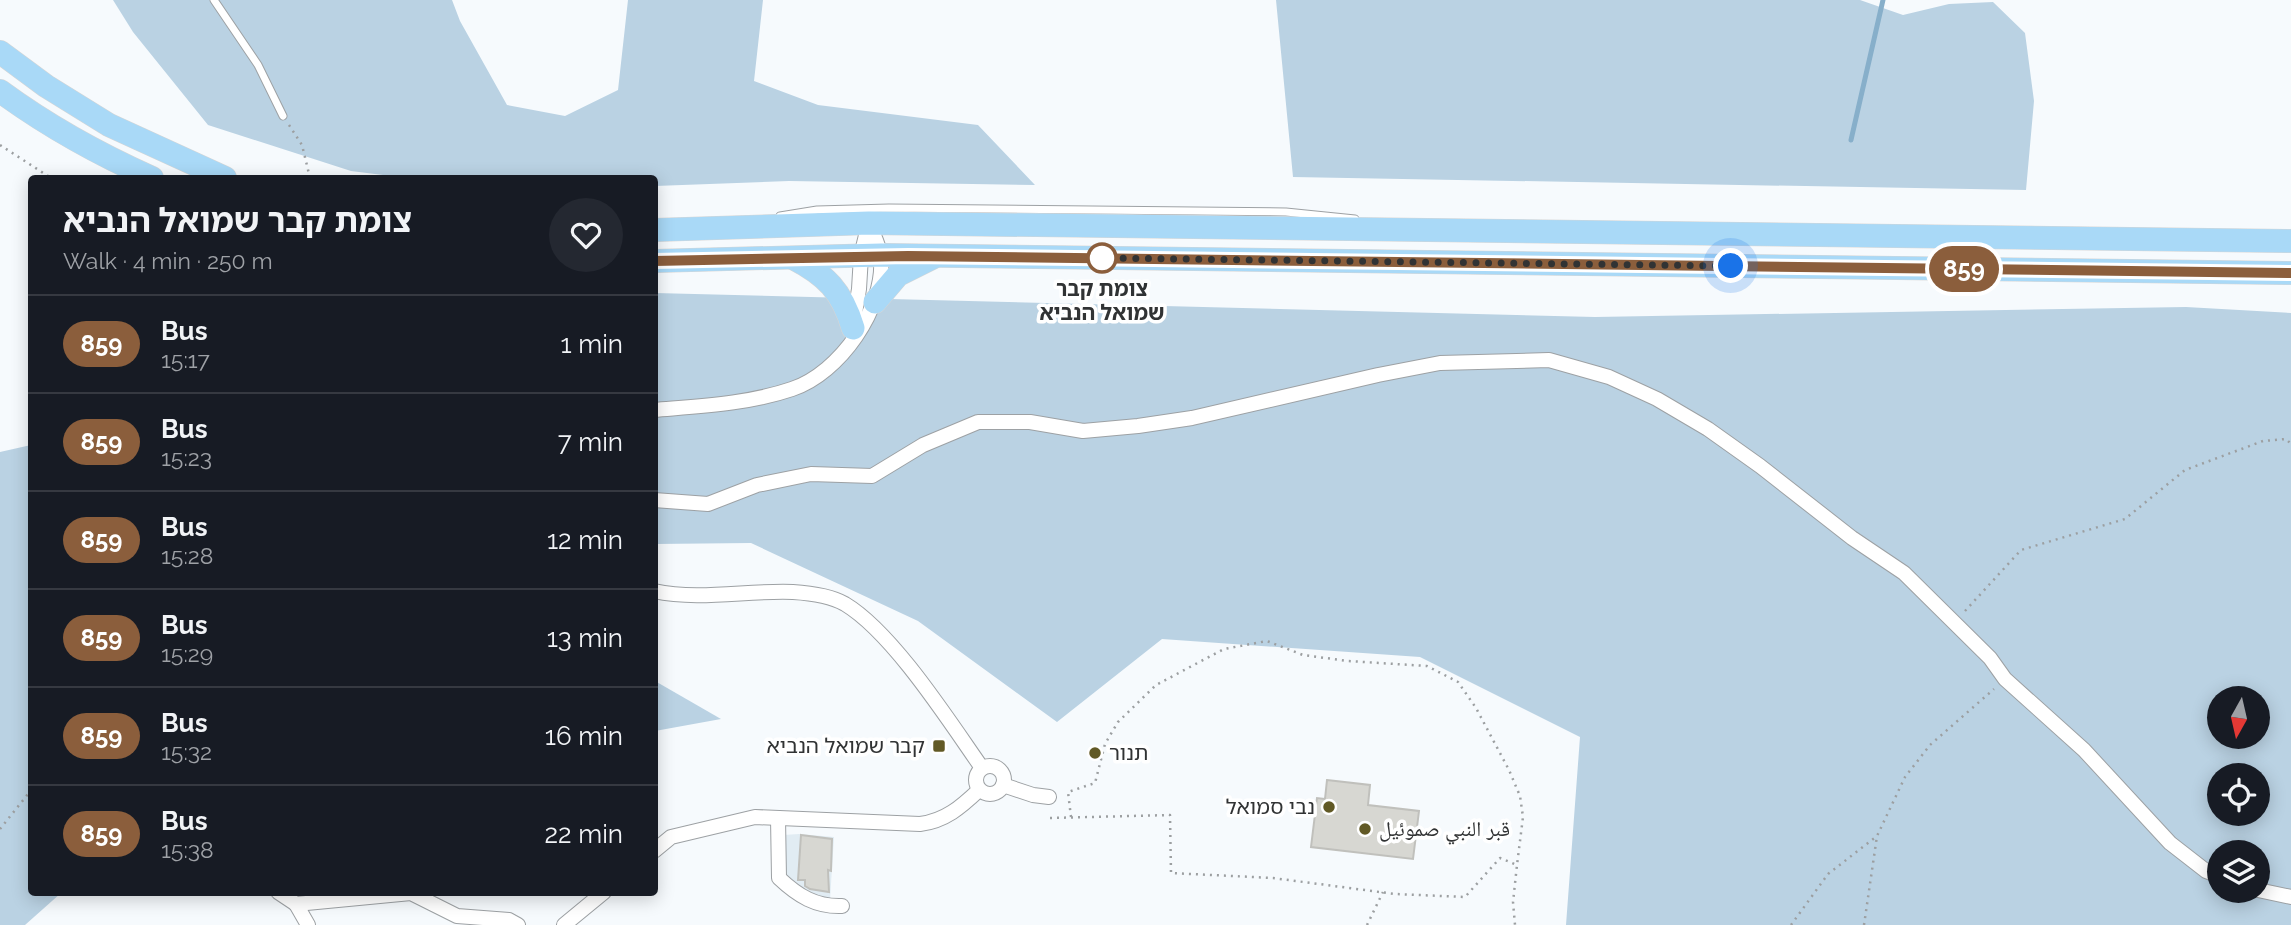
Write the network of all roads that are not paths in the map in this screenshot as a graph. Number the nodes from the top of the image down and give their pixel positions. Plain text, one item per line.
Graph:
1 (214, 0) edge
2 (0, 52) edge
3 (0, 91) edge
4 (283, 116) road end
5 (145, 175) edge
6 (218, 175) edge
7 (869, 223) junction
8 (726, 228) junction
9 (1425, 229) junction
10 (658, 230) edge
11 (2291, 241) edge
12 (871, 256) junction
13 (936, 256) junction
14 (793, 258) junction
15 (658, 261) edge
16 (2291, 273) edge
17 (875, 302) junction
18 (849, 338) junction
19 (658, 410) edge
20 (658, 500) edge
21 (658, 591) edge
22 (982, 768) junction
23 (1003, 785) junction
24 (979, 790) junction
25 (1049, 797) dead end
26 (778, 817) junction
27 (658, 848) edge
28 (2207, 872) edge
29 (2270, 893) edge
30 (284, 896) edge
31 (380, 896) edge
32 (417, 896) edge
33 (599, 896) edge
34 (2291, 897) edge
35 (296, 904) junction
36 (842, 906) dead end
37 (308, 925) edge
38 (518, 925) edge
39 (564, 925) edge

1 - 4 lane
2 - 6 main road
3 - 5 main road
7 - 8 main road
7 - 9 main road
7 - 12 street
8 - 9 lane
8 - 10 main road
9 - 11 main road
12 - 13 main road
12 - 14 main road
12 - 17 street
12 - 18 street
13 - 16 main road
13 - 17 main road
14 - 15 main road
14 - 18 main road
17 - 18 street
18 - 19 street
20 - 28 street
21 - 22 street
22 - 23 street
22 - 24 street
23 - 24 street
23 - 25 street
24 - 26 street
26 - 27 street
26 - 36 street
29 - 34 street
30 - 35 street
31 - 35 street
32 - 38 street
33 - 39 street
35 - 37 street

